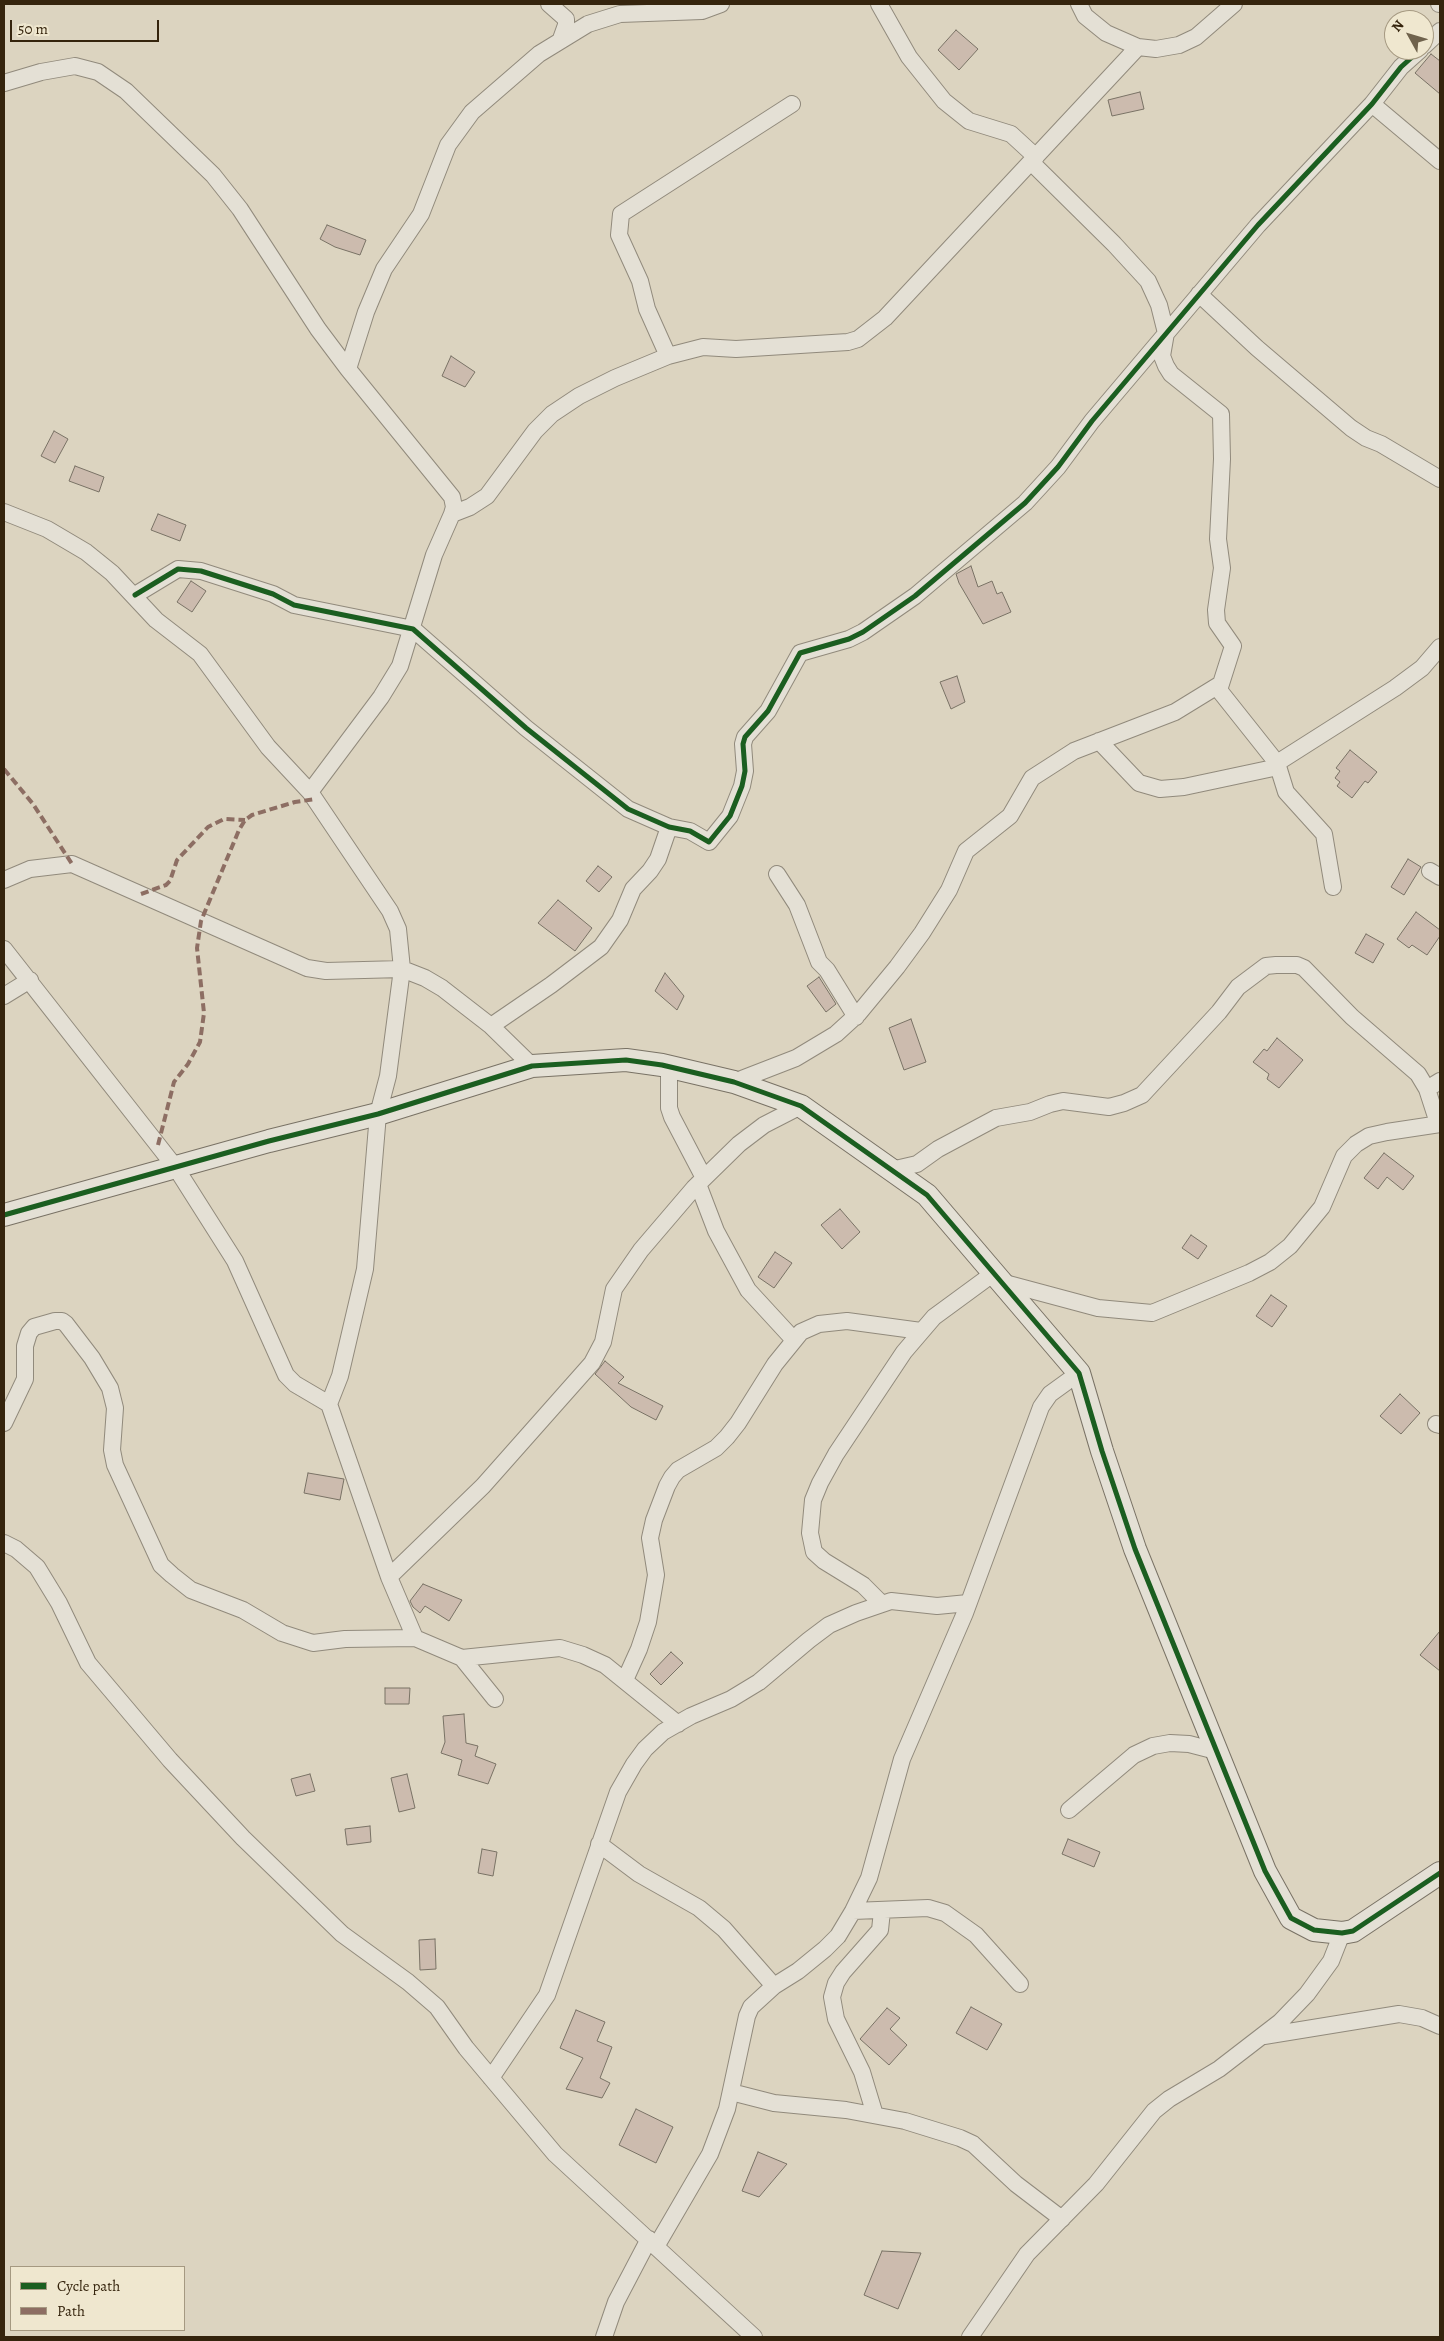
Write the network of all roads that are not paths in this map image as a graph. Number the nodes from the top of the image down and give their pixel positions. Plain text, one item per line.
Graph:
1 (549, 4) edge
2 (721, 4) edge
3 (879, 4) edge
4 (1079, 4) edge
5 (1234, 4) edge
6 (561, 39) junction
7 (1138, 47) junction
8 (1410, 60) edge
9 (4, 83) edge
10 (792, 104) dead end
11 (1372, 104) junction
12 (1034, 159) junction
13 (1440, 161) edge
14 (1199, 294) junction
15 (1166, 333) junction
16 (668, 356) junction
17 (348, 370) junction
18 (1440, 478) edge
19 (4, 512) edge
20 (452, 514) junction
21 (135, 595) junction
22 (413, 629) junction
23 (1440, 647) edge
24 (1219, 685) junction
25 (1098, 741) junction
26 (1277, 765) junction
27 (310, 792) junction
28 (669, 827) junction
29 (777, 874) dead end
30 (4, 880) edge
31 (1333, 887) dead end
32 (4, 949) edge
33 (402, 969) junction
34 (30, 980) junction
35 (4, 996) edge
36 (856, 1017) junction
37 (491, 1026) junction
38 (532, 1066) junction
39 (669, 1067) junction
40 (734, 1082) junction
41 (1434, 1085) edge
42 (801, 1106) junction
43 (378, 1114) junction
44 (1439, 1124) edge
45 (176, 1168) junction
46 (891, 1170) junction
47 (701, 1181) junction
48 (4, 1215) edge
49 (997, 1277) junction
50 (921, 1331) junction
51 (794, 1340) junction
52 (1079, 1373) junction
53 (328, 1404) junction
54 (4, 1423) edge
55 (4, 1543) edge
56 (389, 1577) junction
57 (968, 1603) junction
58 (882, 1604) junction
59 (415, 1638) junction
60 (462, 1658) junction
61 (625, 1680) junction
62 (495, 1699) dead end
63 (678, 1724) junction
64 (1216, 1751) junction
65 (1069, 1810) dead end
66 (599, 1844) junction
67 (1440, 1872) edge
68 (853, 1911) junction
69 (882, 1911) junction
70 (1342, 1933) junction
71 (1020, 1984) dead end
72 (774, 1986) junction
73 (1440, 2026) edge
74 (1262, 2036) junction
75 (491, 2078) junction
76 (731, 2092) junction
77 (875, 2115) junction
78 (1062, 2219) junction
79 (653, 2242) junction
80 (604, 2337) edge
81 (754, 2337) edge
82 (970, 2337) edge

1 - 6 street
2 - 6 street
3 - 12 street
4 - 7 street
5 - 7 street
6 - 17 street
7 - 12 street
8 - 11 street
9 - 17 street
10 - 16 street
11 - 13 street
11 - 14 street
12 - 15 street
12 - 16 street
14 - 15 street
14 - 18 street
15 - 24 street
15 - 28 street
16 - 20 street
17 - 20 street
19 - 21 street
20 - 22 street
21 - 22 street
21 - 27 street
22 - 27 street
22 - 28 street
23 - 26 street
24 - 25 street
24 - 26 street
25 - 26 street
25 - 36 street
26 - 31 street
27 - 33 street
28 - 37 street
29 - 36 street
30 - 33 street
32 - 34 street
33 - 37 street
33 - 43 street
34 - 35 street
34 - 45 street
36 - 40 street
37 - 38 street
38 - 39 street
38 - 43 street
39 - 40 street
39 - 47 street
40 - 42 street
41 - 44 street
41 - 46 street
42 - 46 street
42 - 47 street
43 - 45 street
43 - 53 street
44 - 49 street
45 - 48 street
45 - 53 street
46 - 49 street
47 - 51 street
47 - 56 street
49 - 50 street
49 - 52 street
50 - 51 street
50 - 58 street
51 - 61 street
52 - 57 street
52 - 64 street
53 - 56 street
54 - 59 street
55 - 75 street
56 - 59 street
57 - 58 street
57 - 68 street
58 - 63 street
59 - 60 street
60 - 61 street
60 - 62 street
61 - 63 street
63 - 66 street
64 - 65 street
64 - 70 street
66 - 72 street
66 - 75 street
67 - 70 street
68 - 69 street
68 - 72 street
69 - 71 street
69 - 77 street
70 - 74 street
72 - 76 street
73 - 74 street
74 - 78 street
75 - 79 street
76 - 77 street
76 - 79 street
77 - 78 street
78 - 82 street
79 - 80 street
79 - 81 street

